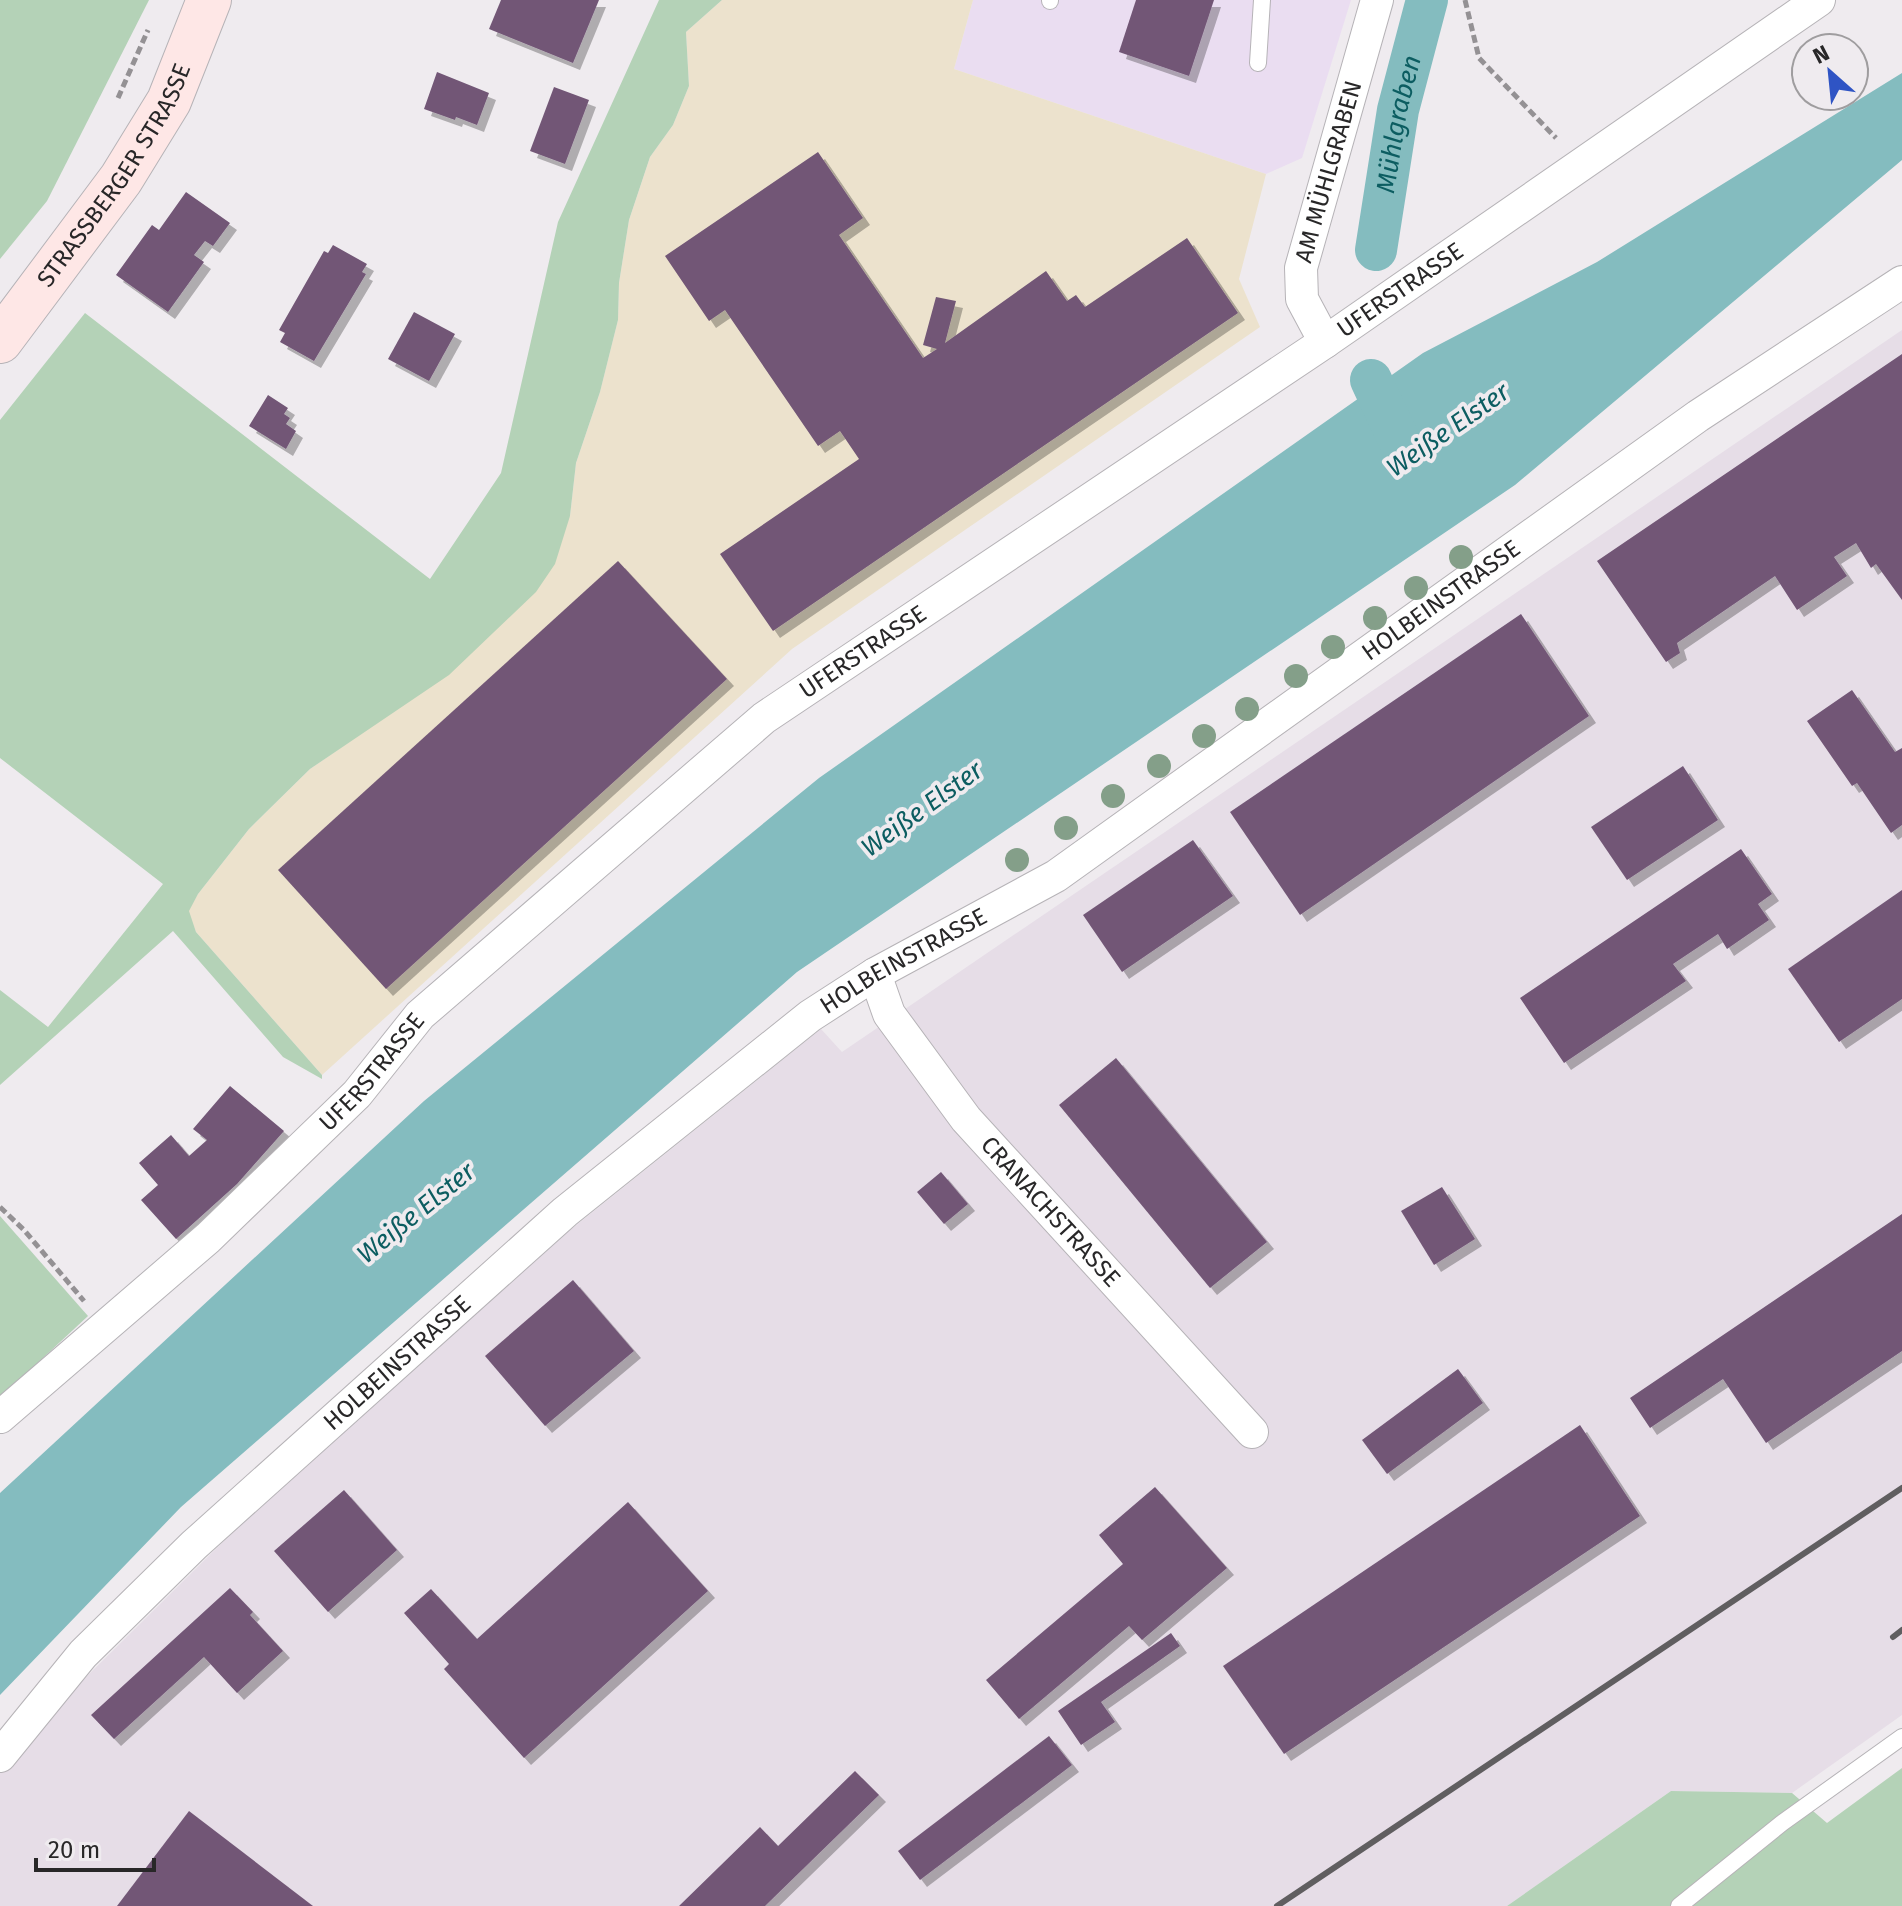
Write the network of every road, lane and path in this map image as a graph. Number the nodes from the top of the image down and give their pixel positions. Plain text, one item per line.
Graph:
1 (209, 0) edge
2 (1262, 0) edge
3 (1377, 0) edge
4 (1465, 0) edge
5 (1819, 0) edge
6 (151, 24) dead end
7 (1258, 63) dead end
8 (113, 110) dead end
9 (1558, 140) dead end
10 (1902, 282) edge
11 (0, 341) edge
12 (1325, 342) junction
13 (875, 974) junction
14 (0, 1207) edge
15 (106, 1328) junction
16 (0, 1417) edge
17 (1252, 1432) dead end
18 (1902, 1737) edge
19 (0, 1756) edge
20 (1679, 1906) edge

1 - 11 main road, STRASSBERGER STRASSE
2 - 7 lane
3 - 12 street, AM MÜHLGRABEN
4 - 9 path
5 - 12 street, UFERSTRASSE
6 - 8 path
10 - 13 street, HOLBEINSTRASSE
12 - 15 street, UFERSTRASSE
13 - 17 street, CRANACHSTRASSE
13 - 19 street, HOLBEINSTRASSE
14 - 15 path
15 - 16 street, UFERSTRASSE
18 - 20 lane

